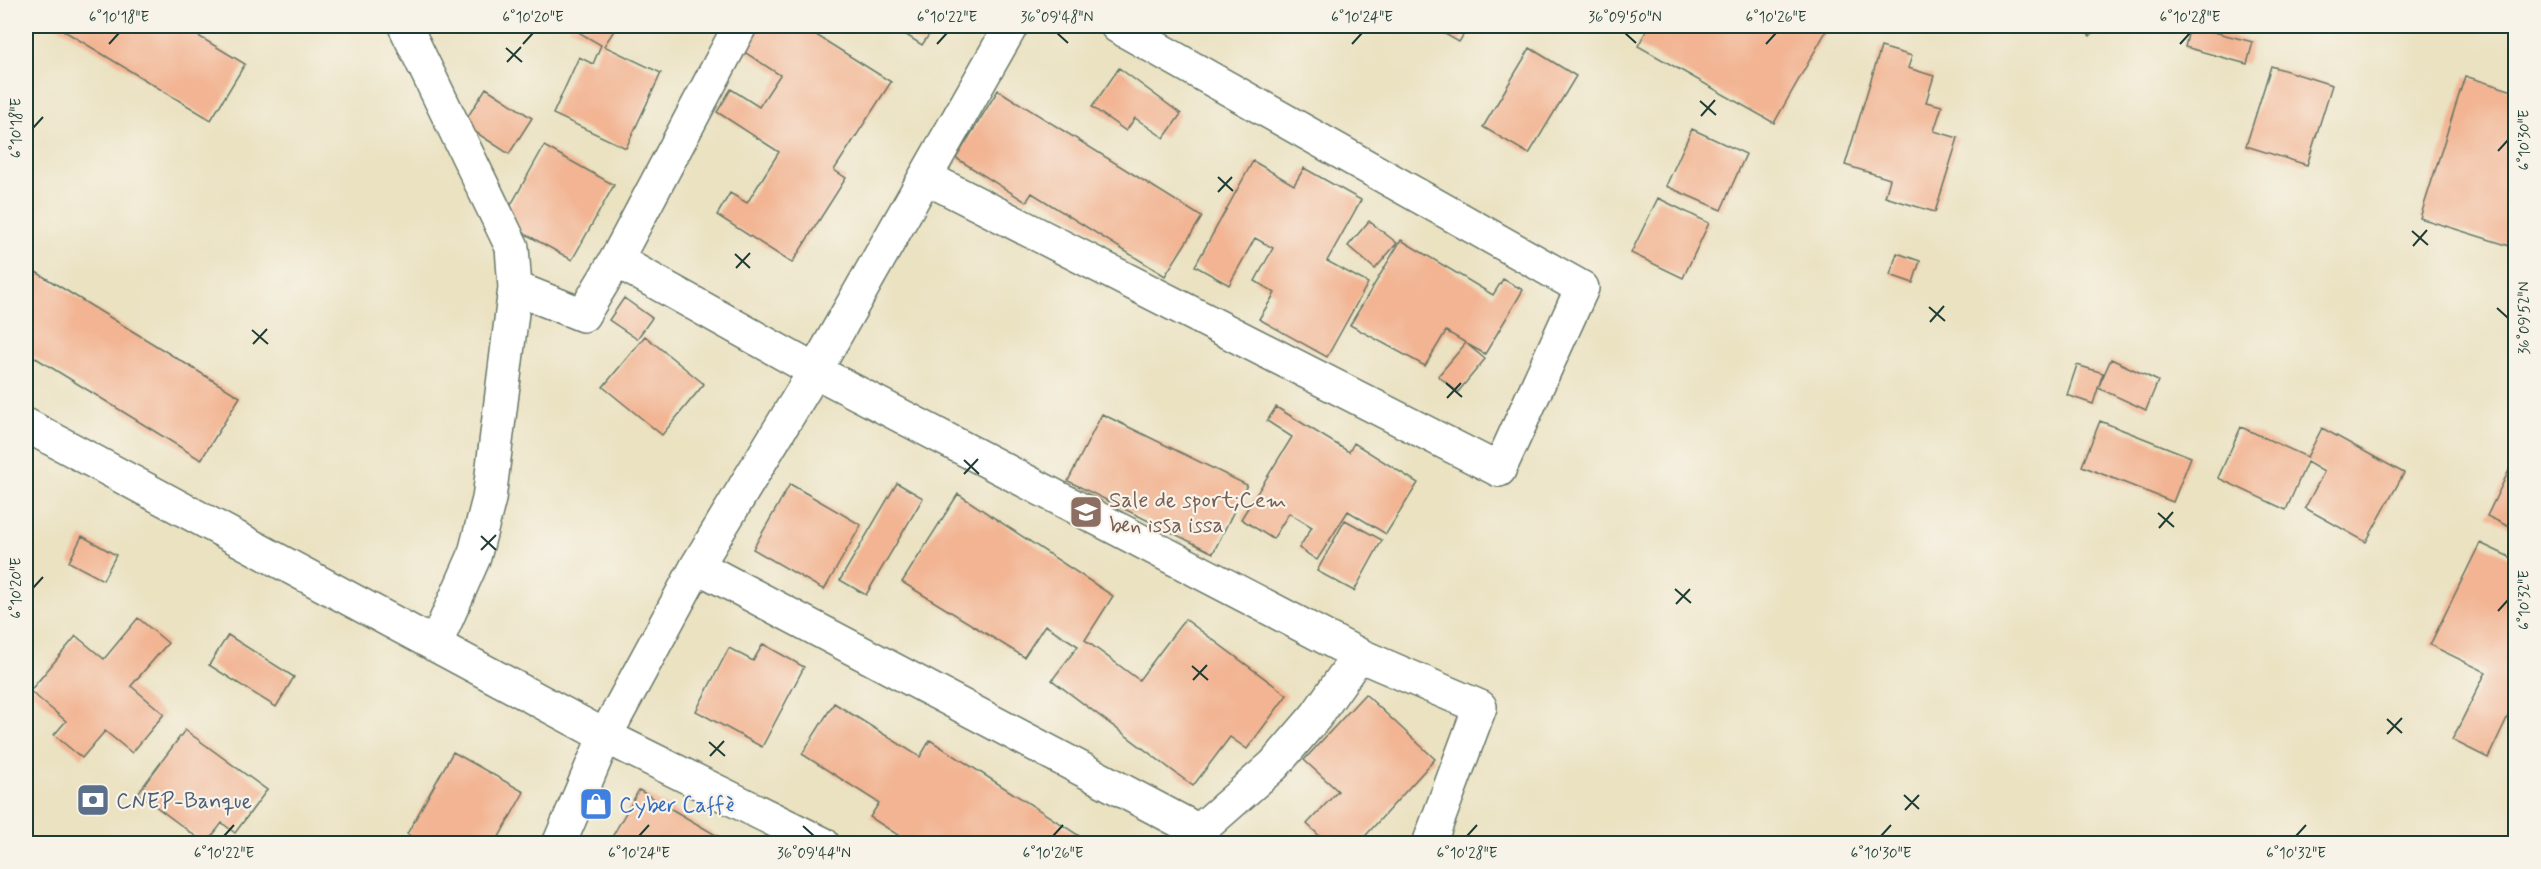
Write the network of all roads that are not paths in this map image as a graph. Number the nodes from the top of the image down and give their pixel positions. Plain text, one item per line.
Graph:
1 (405, 26) edge
2 (740, 26) edge
3 (1011, 26) edge
4 (1117, 26) edge
5 (925, 177) junction
6 (616, 260) junction
7 (516, 288) junction
8 (815, 371) junction
9 (26, 425) edge
10 (697, 566) junction
11 (435, 645) junction
12 (1359, 655) junction
13 (605, 736) junction
14 (558, 843) edge
15 (823, 843) edge
16 (1429, 843) edge

1 - 7 street
2 - 6 street
3 - 5 street
4 - 5 street
5 - 8 street
6 - 7 street
6 - 8 street
7 - 11 street
8 - 10 street
8 - 12 street
9 - 11 street
10 - 12 street
10 - 13 street
11 - 13 street
12 - 16 street
13 - 14 street
13 - 15 street

